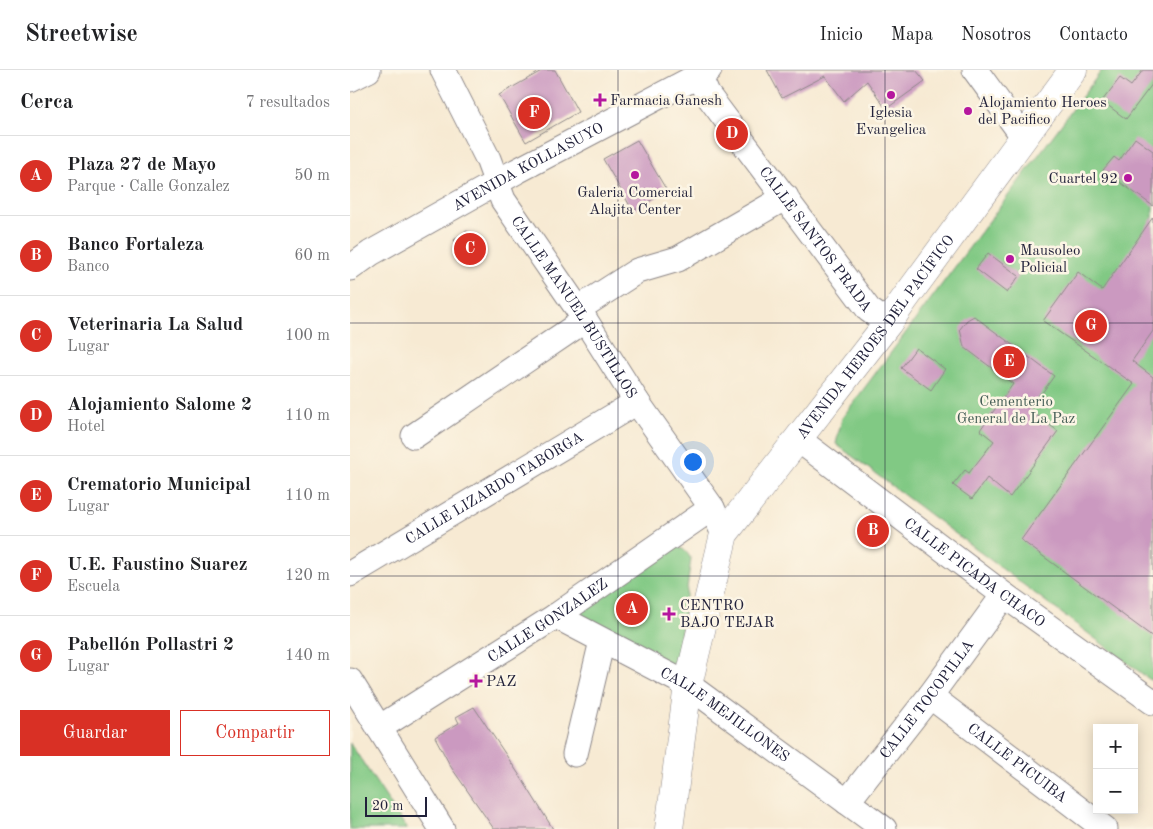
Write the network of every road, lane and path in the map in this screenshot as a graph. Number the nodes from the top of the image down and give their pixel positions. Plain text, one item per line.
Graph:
1 (368, 70) edge
2 (443, 70) edge
3 (975, 70) edge
4 (1073, 70) edge
5 (704, 73) edge
6 (350, 79) edge
7 (1023, 136) junction
8 (496, 183) junction
9 (786, 197) junction
10 (350, 268) edge
11 (581, 315) junction
12 (888, 323) junction
13 (637, 402) junction
14 (414, 436) dead end
15 (799, 440) junction
16 (712, 508) junction
17 (724, 534) junction
18 (350, 574) edge
19 (1004, 595) junction
20 (556, 616) junction
21 (602, 641) junction
22 (350, 680) edge
23 (688, 686) junction
24 (930, 696) junction
25 (1153, 702) edge
26 (379, 728) junction
27 (575, 754) dead end
28 (855, 815) edge
29 (442, 829) edge
30 (669, 829) edge
31 (884, 829) edge
32 (1105, 829) edge

1 - 6 street
2 - 8 street, CALLE MANUEL BUSTILLOS
3 - 7 street
4 - 7 main road, AVENIDA HEROES DEL PACÍFICO
5 - 8 street, AVENIDA KOLLASUYO
5 - 9 street, CALLE SANTOS PRADA
7 - 12 main road, AVENIDA HEROES DEL PACÍFICO
8 - 10 street, AVENIDA KOLLASUYO
8 - 11 street, CALLE MANUEL BUSTILLOS
9 - 11 street
9 - 12 street, CALLE SANTOS PRADA
11 - 13 street, CALLE MANUEL BUSTILLOS
11 - 14 street
12 - 15 main road, AVENIDA HEROES DEL PACÍFICO
13 - 16 street, CALLE MANUEL BUSTILLOS
13 - 18 street, CALLE LIZARDO TABORGA
15 - 17 main road, AVENIDA HEROES DEL PACÍFICO
15 - 19 street, CALLE PICADA CHACO
16 - 17 street, CALLE MANUEL BUSTILLOS
16 - 20 street, CALLE GONZALEZ
17 - 23 main road
19 - 24 street, CALLE TOCOPILLA
19 - 25 street, CALLE PICADA CHACO
20 - 21 street, CALLE MEJILLONES
20 - 26 street, CALLE GONZALEZ
21 - 23 street, CALLE MEJILLONES
21 - 27 street
22 - 26 street
23 - 28 street, CALLE MEJILLONES
23 - 30 main road
24 - 28 street, CALLE TOCOPILLA
24 - 32 street, CALLE PICUIBA
26 - 29 street
28 - 31 street, CALLE MEJILLONES

